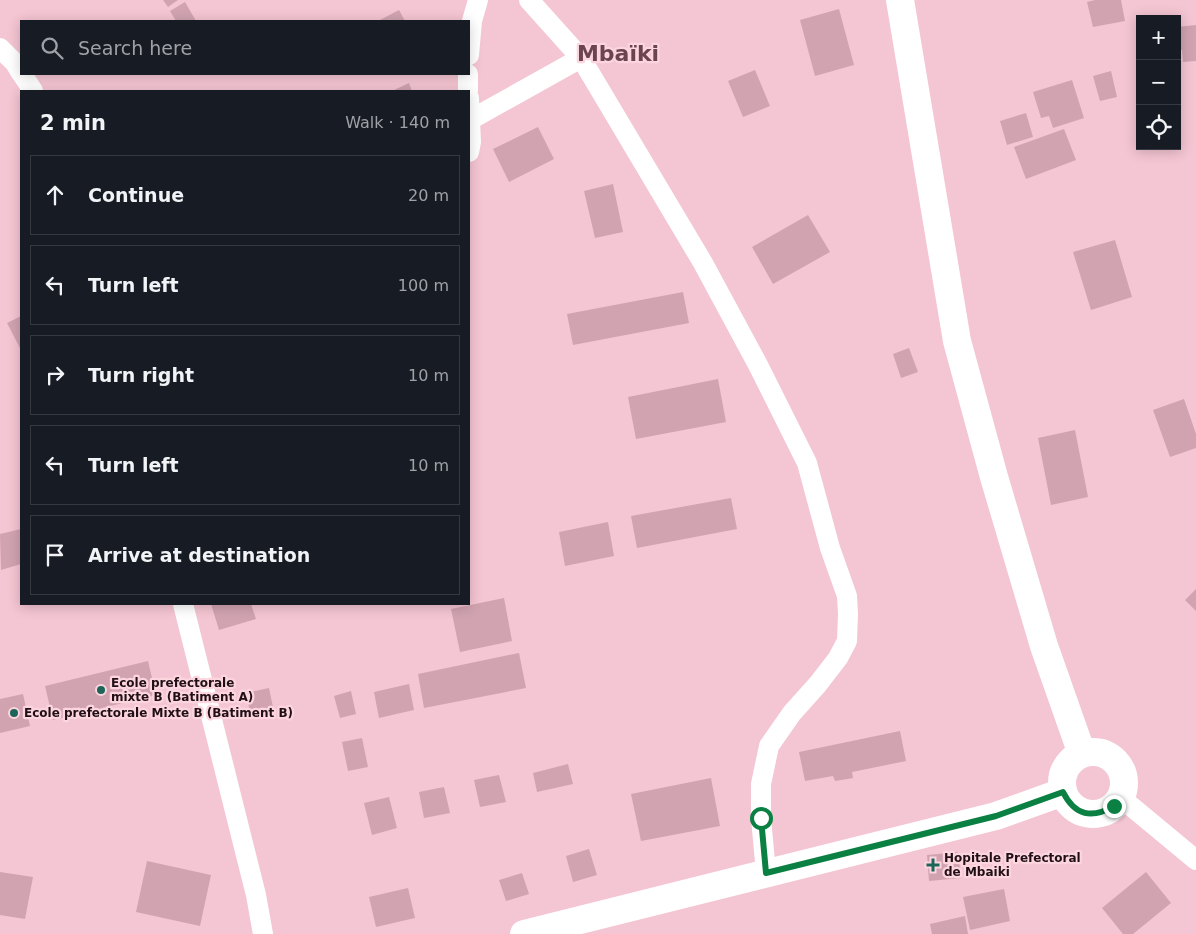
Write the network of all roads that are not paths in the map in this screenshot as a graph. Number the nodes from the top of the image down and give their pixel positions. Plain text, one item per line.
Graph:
1 (478, 0) edge
2 (529, 0) edge
3 (900, 0) edge
4 (470, 43) edge
5 (0, 48) edge
6 (581, 58) junction
7 (20, 70) edge
8 (23, 75) edge
9 (468, 75) edge
10 (32, 90) edge
11 (468, 90) edge
12 (470, 120) edge
13 (470, 147) edge
14 (183, 605) edge
15 (1082, 754) junction
16 (1063, 792) junction
17 (1120, 797) junction
18 (1196, 860) edge
19 (766, 873) junction
20 (263, 934) edge
21 (524, 934) edge

1 - 4 street
2 - 6 street
3 - 15 main road
5 - 7 street
6 - 12 street
6 - 19 street
8 - 10 street
9 - 11 street
12 - 13 street
14 - 20 street
15 - 16 main road
15 - 17 main road
16 - 17 main road
16 - 19 main road
17 - 18 street
19 - 21 main road

